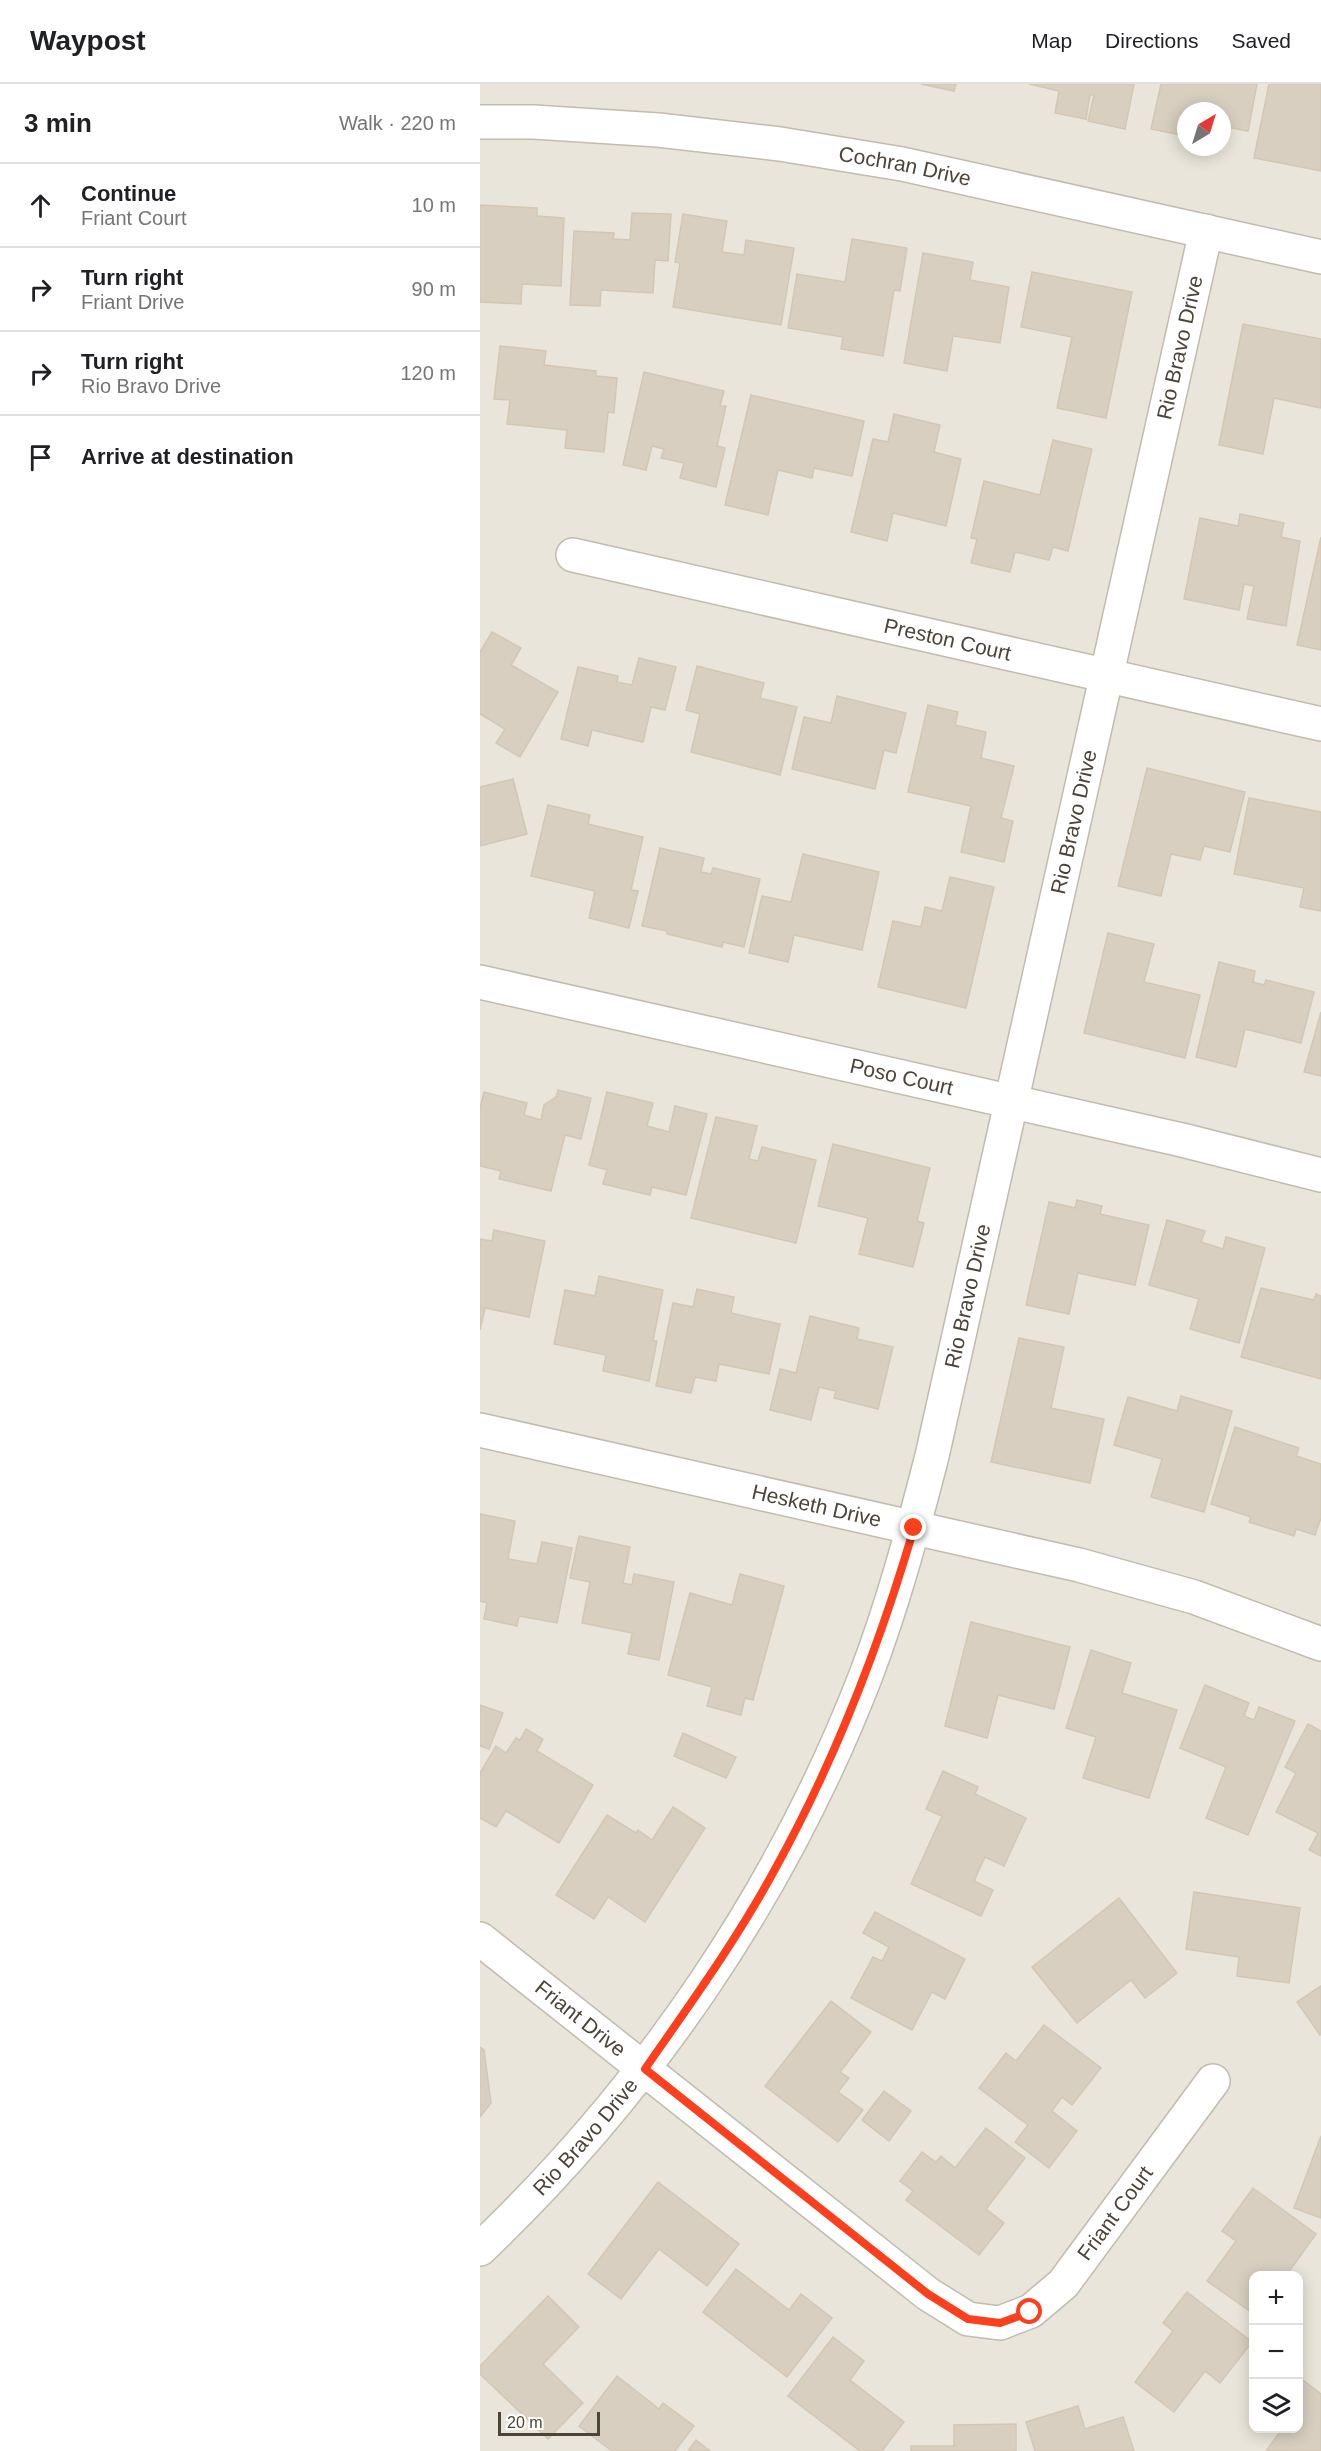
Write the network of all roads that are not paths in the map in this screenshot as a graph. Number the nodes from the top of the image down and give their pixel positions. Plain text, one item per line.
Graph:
1 (480, 122) edge
2 (1206, 231) junction
3 (1321, 257) edge
4 (573, 555) dead end
5 (1107, 674) junction
6 (1321, 724) edge
7 (480, 982) edge
8 (1011, 1101) junction
9 (1321, 1175) edge
10 (480, 1430) edge
11 (914, 1528) junction
12 (1321, 1644) edge
13 (480, 1939) edge
14 (645, 2069) junction
15 (1213, 2081) dead end
16 (480, 2249) edge
17 (1000, 2323) joint

1 - 2 street, Cochran Drive
2 - 3 street, Cochran Drive
2 - 5 street, Rio Bravo Drive
4 - 5 street, Preston Court
5 - 6 street, Preston Court
5 - 8 street, Rio Bravo Drive
7 - 8 street, Poso Court
8 - 9 street, Poso Court
8 - 11 street, Rio Bravo Drive
10 - 11 street, Hesketh Drive
11 - 12 street, Hesketh Drive
11 - 14 street, Rio Bravo Drive
13 - 14 street, Friant Drive
14 - 16 street, Rio Bravo Drive
14 - 17 street, Friant Drive
15 - 17 street, Friant Court

